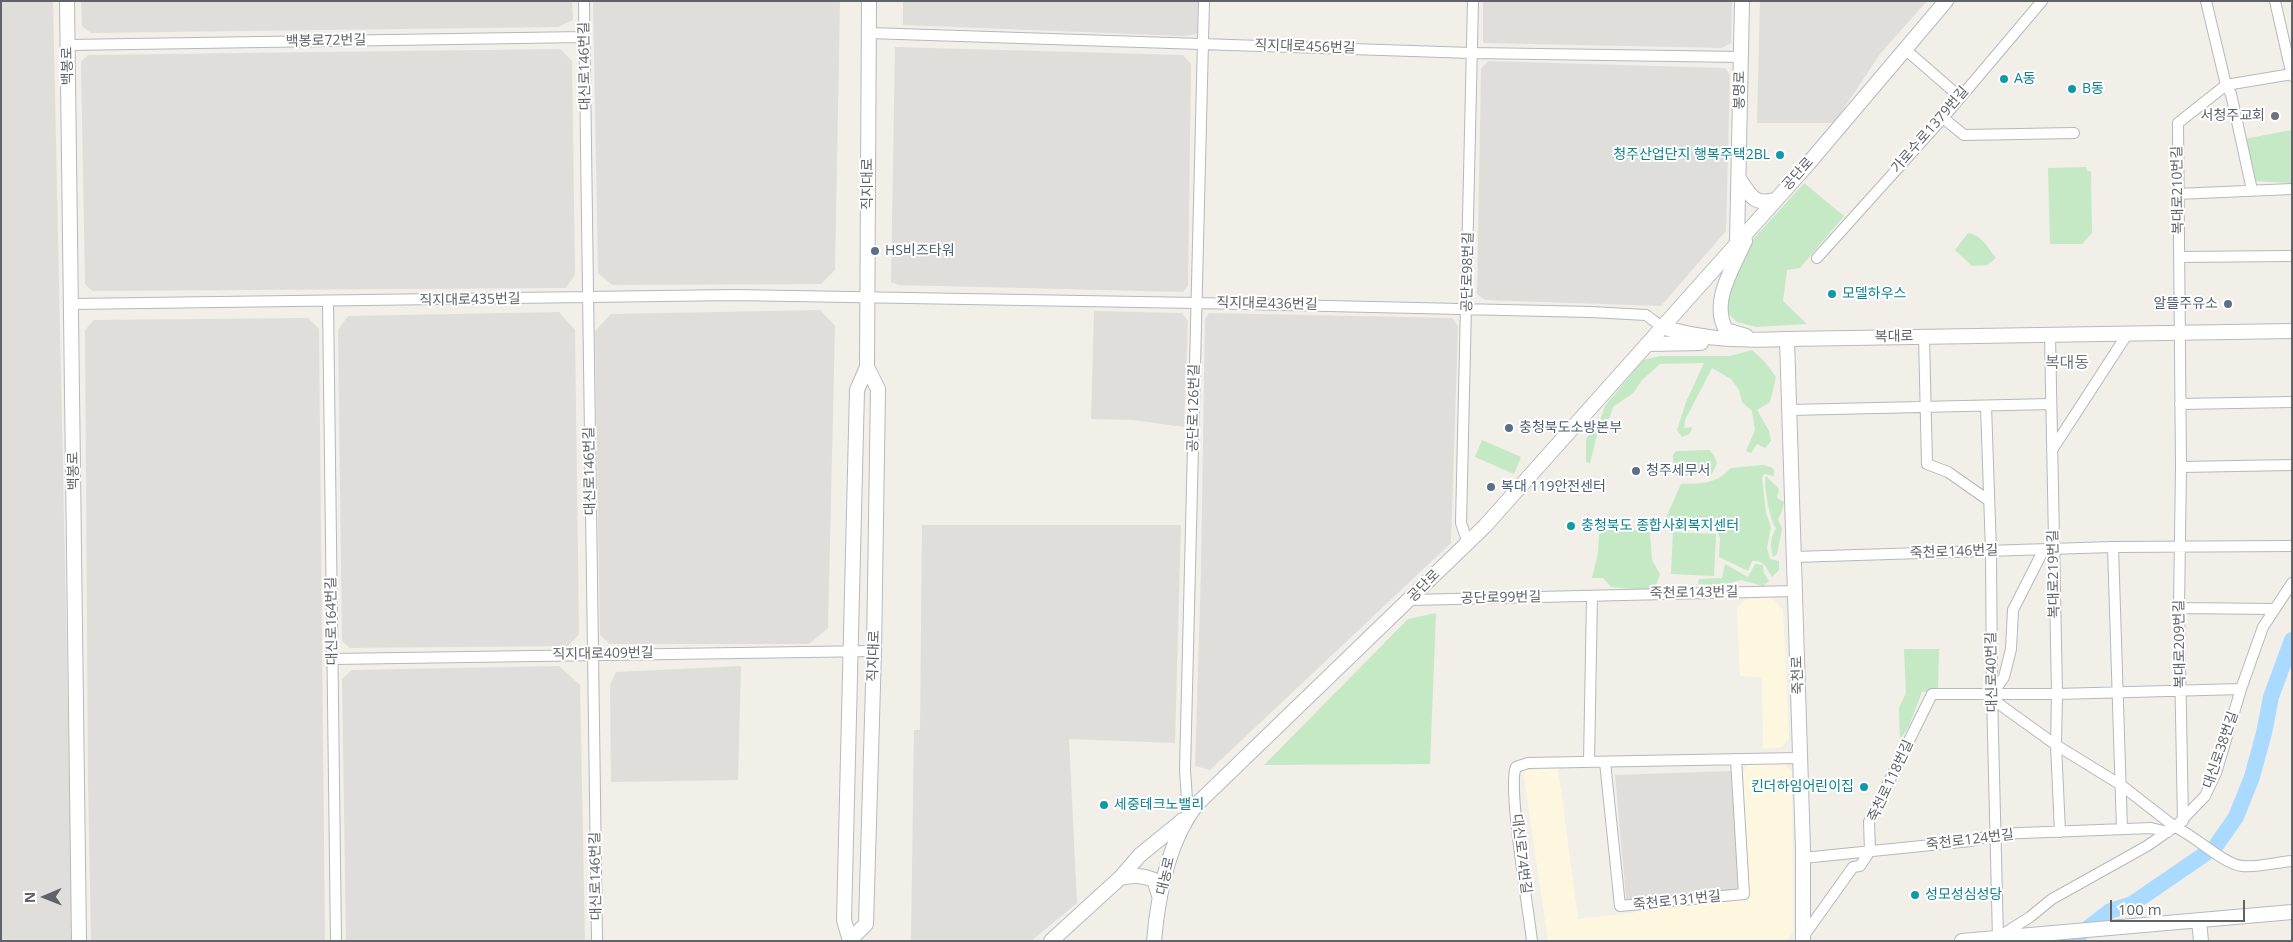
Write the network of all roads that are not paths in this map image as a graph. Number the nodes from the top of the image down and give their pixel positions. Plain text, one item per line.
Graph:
1 (67, 1) edge
2 (584, 1) edge
3 (870, 1) edge
4 (1204, 1) edge
5 (1473, 1) edge
6 (1742, 1) edge
7 (1946, 1) edge
8 (2042, 1) edge
9 (2206, 1) edge
10 (2275, 1) edge
11 (869, 33) junction
12 (584, 37) junction
13 (68, 44) junction
14 (1203, 44) junction
15 (1906, 50) junction
16 (1472, 53) junction
17 (1741, 57) junction
18 (2292, 75) edge
19 (2226, 85) junction
20 (1960, 97) junction
21 (1943, 118) junction
22 (2074, 133) dead end
23 (1739, 178) junction
24 (2252, 190) junction
25 (2292, 190) edge
26 (2177, 194) junction
27 (1775, 200) junction
28 (1750, 228) junction
29 (1737, 243) junction
30 (2292, 256) edge
31 (2179, 257) junction
32 (1817, 258) dead end
33 (588, 298) junction
34 (868, 299) junction
35 (328, 301) junction
36 (1197, 303) junction
37 (72, 304) junction
38 (1468, 308) junction
39 (1662, 327) junction
40 (2292, 331) edge
41 (2180, 332) junction
42 (2128, 333) junction
43 (2050, 335) junction
44 (1924, 336) junction
45 (1786, 339) junction
46 (1753, 341) junction
47 (1647, 344) junction
48 (867, 367) junction
49 (2292, 402) edge
50 (2051, 404) junction
51 (2180, 404) junction
52 (1986, 406) junction
53 (1925, 407) junction
54 (1790, 410) junction
55 (2052, 450) junction
56 (2292, 464) edge
57 (2180, 468) junction
58 (1988, 500) junction
59 (1468, 542) junction
60 (2180, 546) junction
61 (2292, 546) edge
62 (2113, 547) junction
63 (2049, 549) junction
64 (1991, 551) junction
65 (1794, 557) junction
66 (2292, 584) edge
67 (1795, 591) junction
68 (1592, 596) junction
69 (1410, 600) junction
70 (2179, 608) junction
71 (2274, 608) junction
72 (852, 651) junction
73 (874, 651) junction
74 (593, 654) junction
75 (332, 659) junction
76 (2241, 689) junction
77 (2180, 691) junction
78 (2118, 693) junction
79 (1992, 694) junction
80 (2058, 694) junction
81 (2056, 745) junction
82 (1800, 758) junction
83 (1736, 759) junction
84 (1589, 762) junction
85 (1605, 762) junction
86 (2121, 785) junction
87 (1188, 815) junction
88 (2178, 828) junction
89 (2122, 830) junction
90 (2060, 832) junction
91 (1996, 834) junction
92 (1870, 851) junction
93 (1803, 858) junction
94 (2292, 861) edge
95 (1120, 878) junction
96 (1161, 900) junction
97 (2292, 912) edge
98 (2199, 920) junction
99 (2000, 938) junction
100 (1803, 939) edge
101 (79, 941) edge
102 (336, 941) edge
103 (597, 941) edge
104 (850, 941) edge
105 (1051, 941) edge
106 (1154, 941) edge
107 (1532, 941) edge
108 (1962, 941) edge
109 (2201, 941) edge

1 - 13 street, 백봉로
2 - 12 street, 대신로146번길
3 - 11 street, 직지대로
4 - 14 street, 공단로126번길
5 - 16 street, 공단로98번길
6 - 17 street, 봉명로
7 - 15 street, 공단로
8 - 20 street, 가로수로1379번길
9 - 19 street
10 - 18 street
11 - 14 street, 직지대로456번길
11 - 34 street, 직지대로
12 - 13 street, 백봉로72번길
12 - 33 street, 대신로146번길
13 - 37 street, 백봉로
14 - 16 street, 직지대로456번길
14 - 36 street, 공단로126번길
15 - 20 street
15 - 27 street, 공단로
16 - 17 street, 직지대로456번길
16 - 38 street, 공단로98번길
17 - 23 street, 봉명로
18 - 19 street
19 - 24 street
19 - 26 street, 복대로210번길
20 - 21 street, 가로수로1379번길
21 - 22 street
21 - 32 street, 가로수로1379번길
23 - 27 street
23 - 29 street, 봉명로
24 - 25 street
24 - 26 street
26 - 31 street, 복대로210번길
27 - 28 street, 공단로
28 - 29 street, 공단로
28 - 46 street
29 - 39 street, 공단로
30 - 31 street
31 - 41 street, 복대로210번길
33 - 34 street, 직지대로435번길
33 - 35 street, 직지대로435번길
33 - 74 street, 대신로146번길
34 - 36 street, 직지대로436번길
34 - 48 street, 직지대로
35 - 37 street, 직지대로435번길
35 - 75 street, 대신로164번길
36 - 38 street, 직지대로436번길
36 - 87 street, 공단로126번길
37 - 101 street, 백봉로
38 - 39 street, 직지대로436번길
38 - 59 street, 공단로98번길
39 - 46 street, 복대로
39 - 47 street, 공단로
40 - 41 street, 복대로
41 - 42 street, 복대로
41 - 51 street, 복대로209번길
42 - 43 street, 복대로
42 - 55 street
43 - 44 street, 복대로
43 - 50 street, 복대로219번길
44 - 45 street, 복대로
44 - 53 street
45 - 46 street, 복대로
45 - 54 street, 죽천로
46 - 47 street
47 - 59 street, 공단로
48 - 72 street, 직지대로
48 - 73 street, 직지대로
49 - 51 street
50 - 52 street
50 - 55 street, 복대로219번길
51 - 57 street, 복대로209번길
52 - 53 street
52 - 58 street, 대신로40번길
53 - 54 street
53 - 58 street
54 - 65 street, 죽천로
55 - 63 street, 복대로219번길
56 - 57 street
57 - 60 street, 복대로209번길
58 - 64 street, 대신로40번길
59 - 69 street, 공단로
60 - 61 street, 죽천로146번길
60 - 62 street, 죽천로146번길
60 - 70 street, 복대로209번길
62 - 63 street, 죽천로146번길
62 - 78 street
63 - 64 street, 죽천로146번길
63 - 79 street
63 - 80 street, 복대로219번길
64 - 65 street, 죽천로146번길
64 - 79 street, 대신로40번길
65 - 67 street, 죽천로
66 - 71 street, 대신로38번길
67 - 68 street, 죽천로143번길
67 - 82 street, 죽천로
68 - 69 street, 공단로99번길
68 - 84 street
69 - 87 street, 공단로
70 - 71 street
70 - 77 street, 복대로209번길
71 - 76 street, 대신로38번길
72 - 73 street, 직지대로409번길
72 - 74 street, 직지대로409번길
72 - 104 street, 직지대로
73 - 104 street, 직지대로
74 - 75 street, 직지대로409번길
74 - 103 street, 대신로146번길
75 - 102 street, 대신로164번길
76 - 77 street, 죽천로118번길
76 - 88 street, 대신로38번길
77 - 78 street, 죽천로118번길
77 - 88 street, 복대로209번길
78 - 80 street, 죽천로118번길
78 - 86 street
79 - 80 street, 죽천로118번길
79 - 81 street
79 - 91 street, 대신로40번길
79 - 92 street, 죽천로118번길
80 - 81 street, 복대로219번길
81 - 86 street
81 - 90 street, 복대로219번길
82 - 83 street
82 - 93 street, 죽천로
83 - 85 street
83 - 85 street, 죽천로131번길
84 - 85 street
84 - 107 street, 대신로74번길
86 - 88 street
86 - 89 street
87 - 95 street
87 - 96 street, 대농로
88 - 89 street, 죽천로124번길
88 - 94 street
88 - 99 street, 대신로38번길
89 - 90 street, 죽천로124번길
90 - 91 street, 죽천로124번길
91 - 92 street, 죽천로124번길
91 - 99 street, 대신로40번길
92 - 93 street, 죽천로124번길
92 - 100 street
93 - 100 street, 죽천로
95 - 96 street
95 - 105 street
96 - 106 street, 대농로
97 - 98 street
98 - 99 street
98 - 109 street
99 - 108 street

